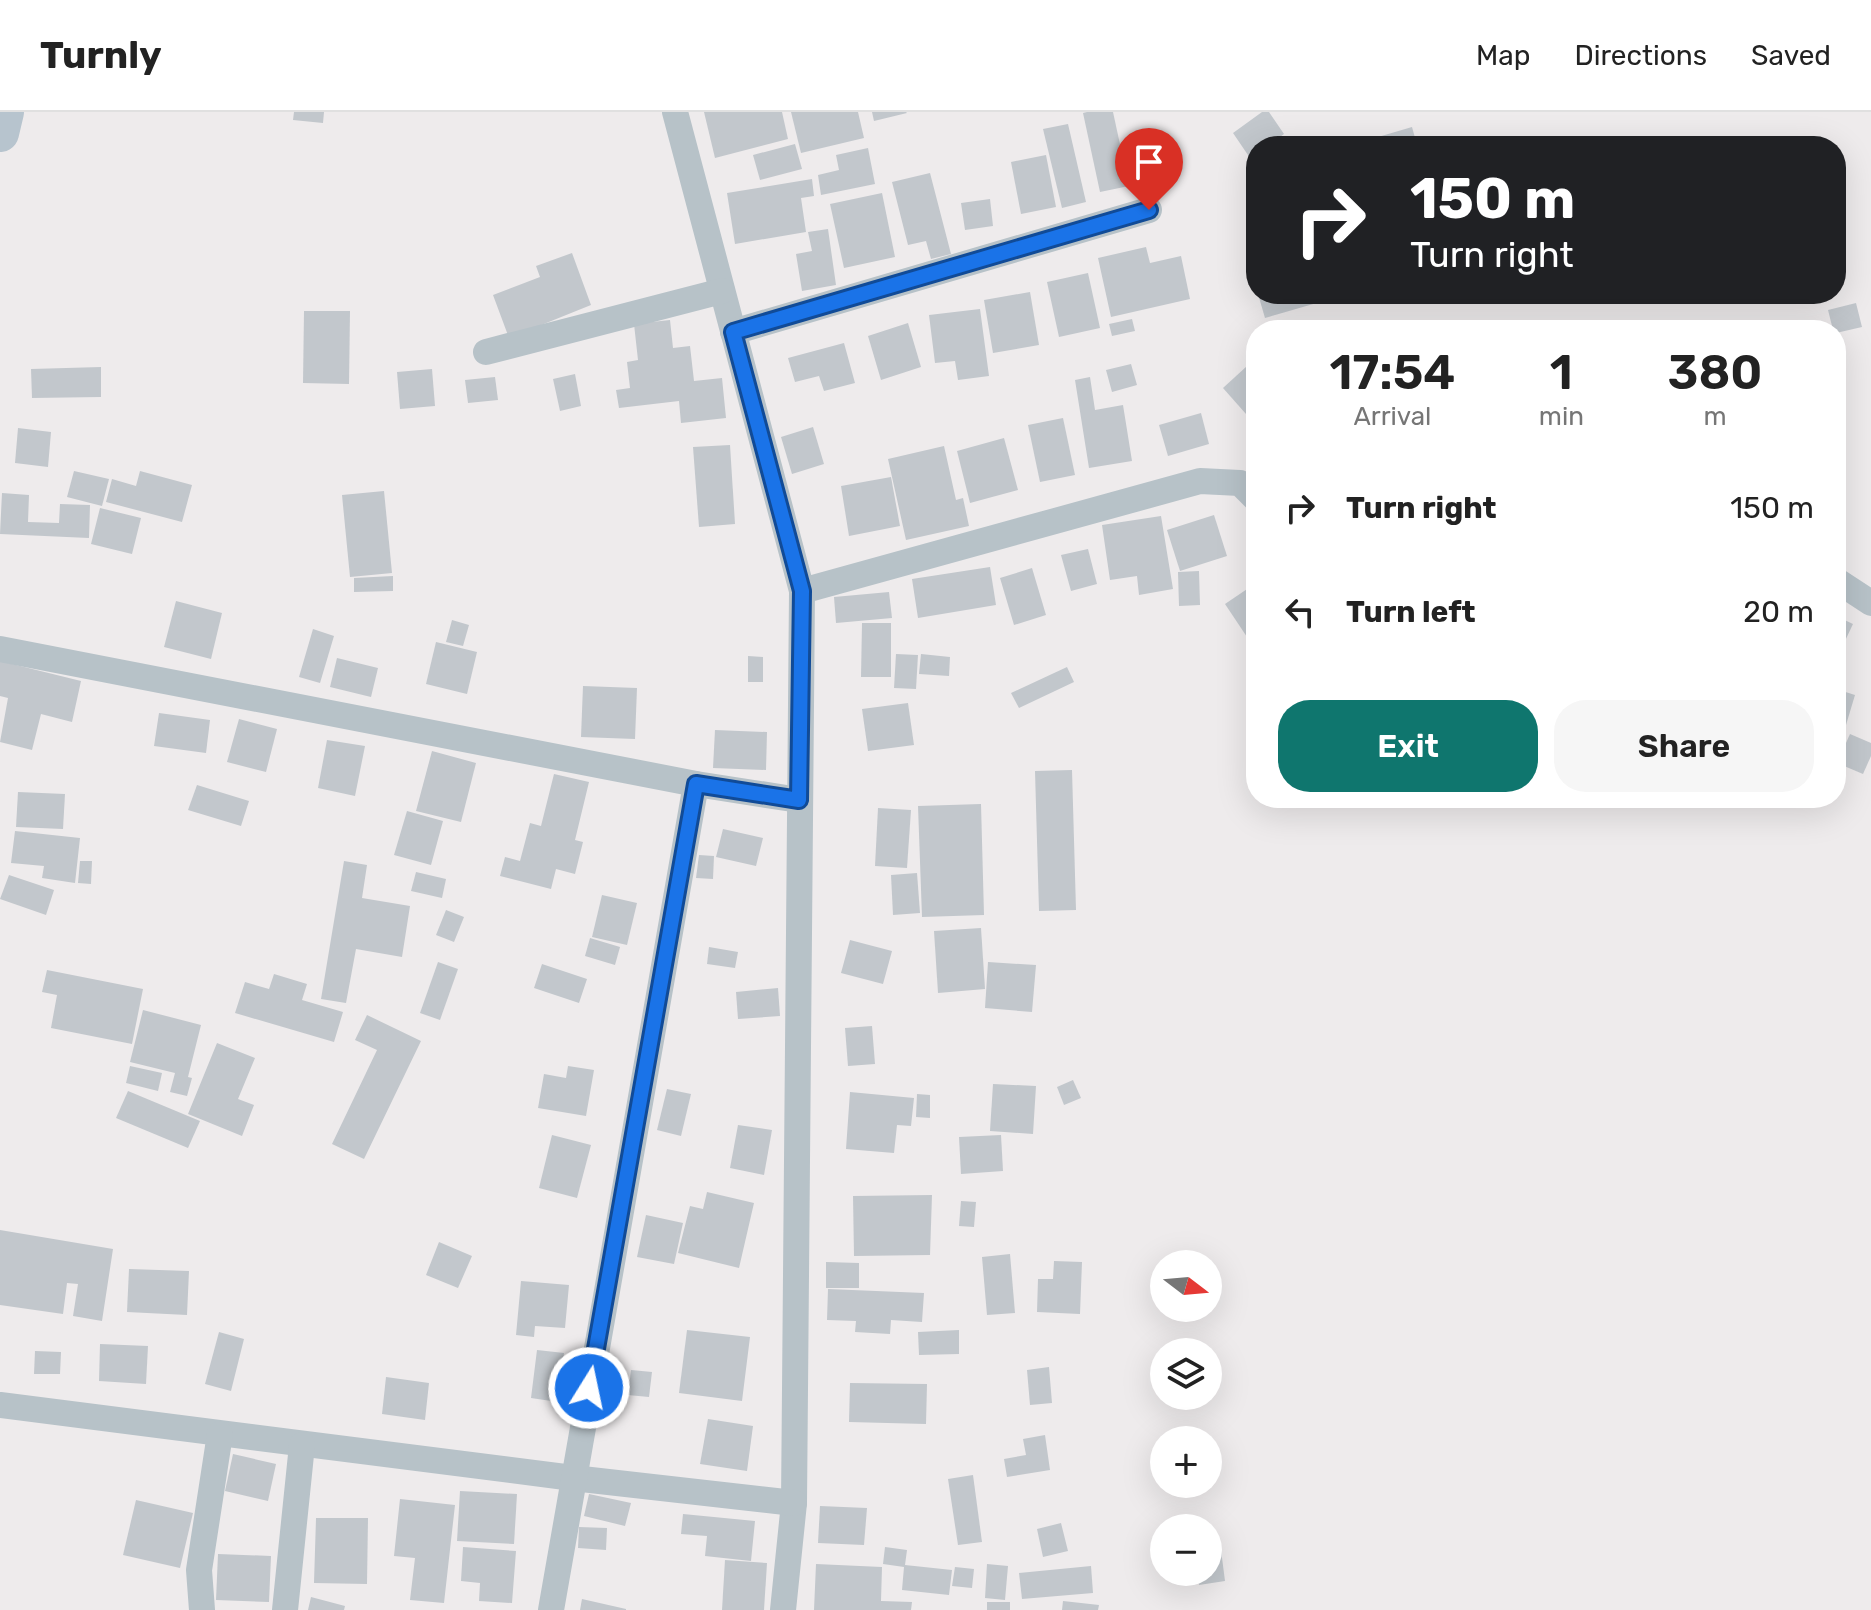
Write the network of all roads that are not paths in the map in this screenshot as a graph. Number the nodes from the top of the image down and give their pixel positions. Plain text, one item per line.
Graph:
1 (5, 112) edge
2 (675, 112) edge
3 (0, 133) edge
4 (1149, 210) dead end
5 (722, 291) junction
6 (733, 332) junction
7 (486, 352) dead end
8 (1246, 489) edge
9 (1846, 587) edge
10 (802, 591) junction
11 (1871, 603) edge
12 (0, 649) edge
13 (696, 784) junction
14 (799, 800) junction
15 (0, 1405) edge
16 (220, 1434) junction
17 (302, 1445) junction
18 (573, 1478) junction
19 (794, 1503) junction
20 (202, 1610) edge
21 (285, 1610) edge
22 (551, 1610) edge
23 (783, 1610) edge

1 - 3 main road
2 - 5 street
4 - 6 street
5 - 6 street
5 - 7 street
6 - 10 street
8 - 10 street
9 - 11 street
10 - 14 street
12 - 13 street
13 - 14 street
13 - 18 street
14 - 19 street
15 - 16 street
16 - 17 street
16 - 20 street
17 - 18 street
17 - 21 street
18 - 19 street
18 - 22 street
19 - 23 street

